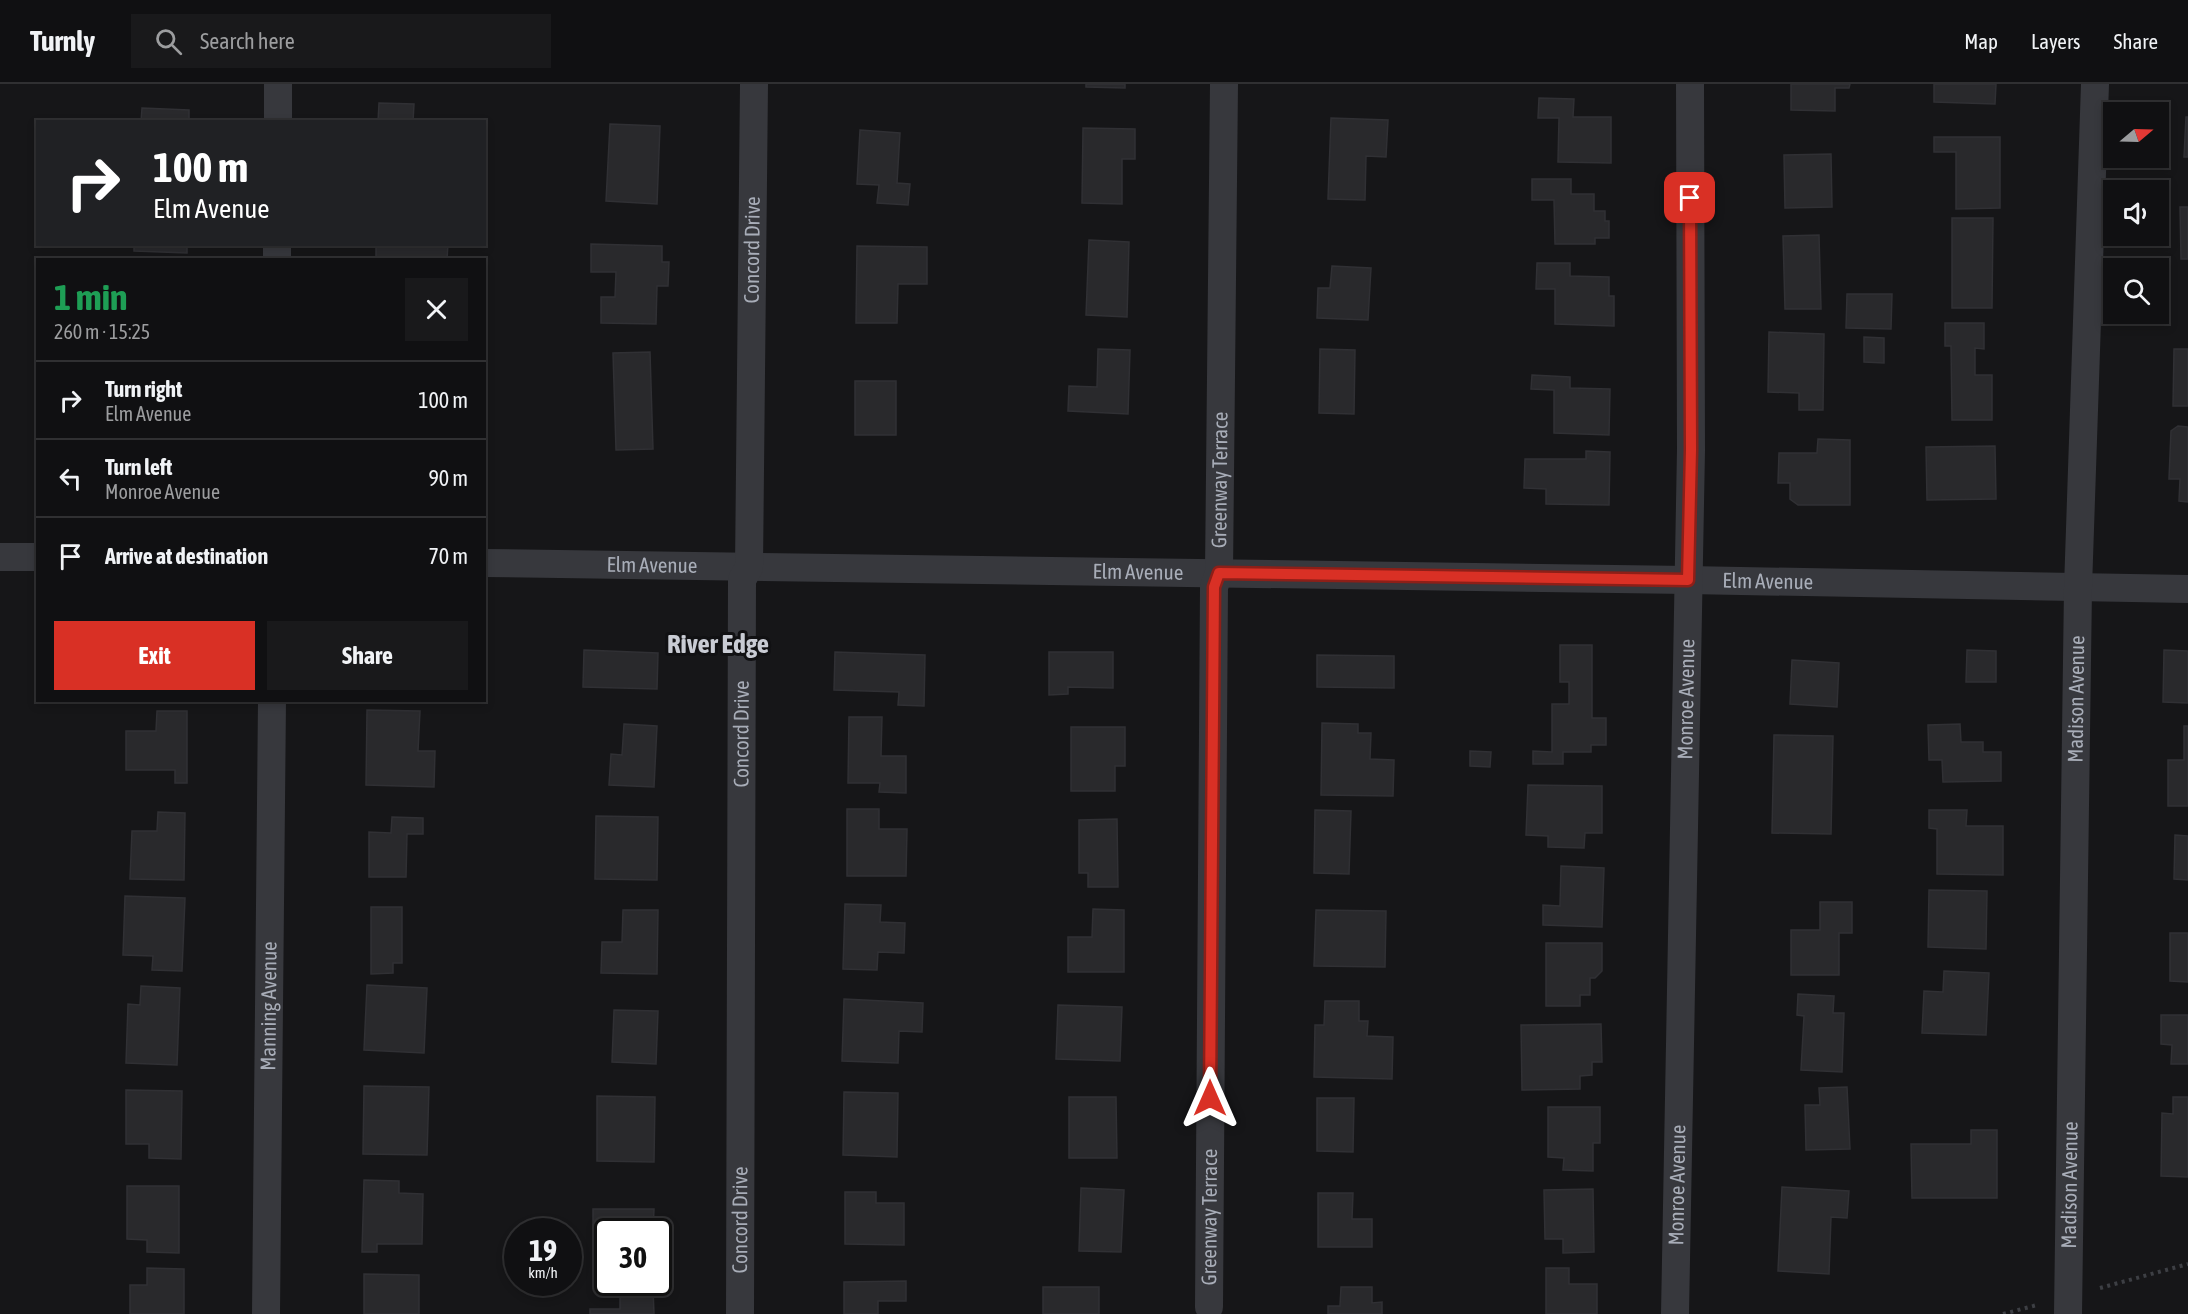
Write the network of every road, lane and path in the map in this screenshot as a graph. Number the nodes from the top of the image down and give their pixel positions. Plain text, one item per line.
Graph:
1 (278, 84) edge
2 (754, 84) edge
3 (1224, 84) edge
4 (1690, 84) edge
5 (2096, 84) edge
6 (278, 120) edge
7 (0, 557) edge
8 (36, 557) edge
9 (486, 563) edge
10 (749, 567) junction
11 (1219, 573) junction
12 (1688, 580) junction
13 (2078, 588) junction
14 (2188, 589) edge
15 (272, 702) edge
16 (1209, 1307) dead end
17 (266, 1314) edge
18 (740, 1314) edge
19 (1675, 1314) edge
20 (2068, 1314) edge

1 - 6 street
2 - 10 street, Concord Drive
3 - 11 street, Greenway Terrace
4 - 12 street, Monroe Avenue
5 - 13 street, Madison Avenue
7 - 8 street
9 - 10 street, Elm Avenue
10 - 11 street, Elm Avenue
10 - 18 street, Concord Drive
11 - 12 street, Elm Avenue
11 - 16 street, Greenway Terrace
12 - 13 street, Elm Avenue
12 - 19 street, Monroe Avenue
13 - 14 street, Elm Avenue
13 - 20 street, Madison Avenue
15 - 17 street, Manning Avenue

